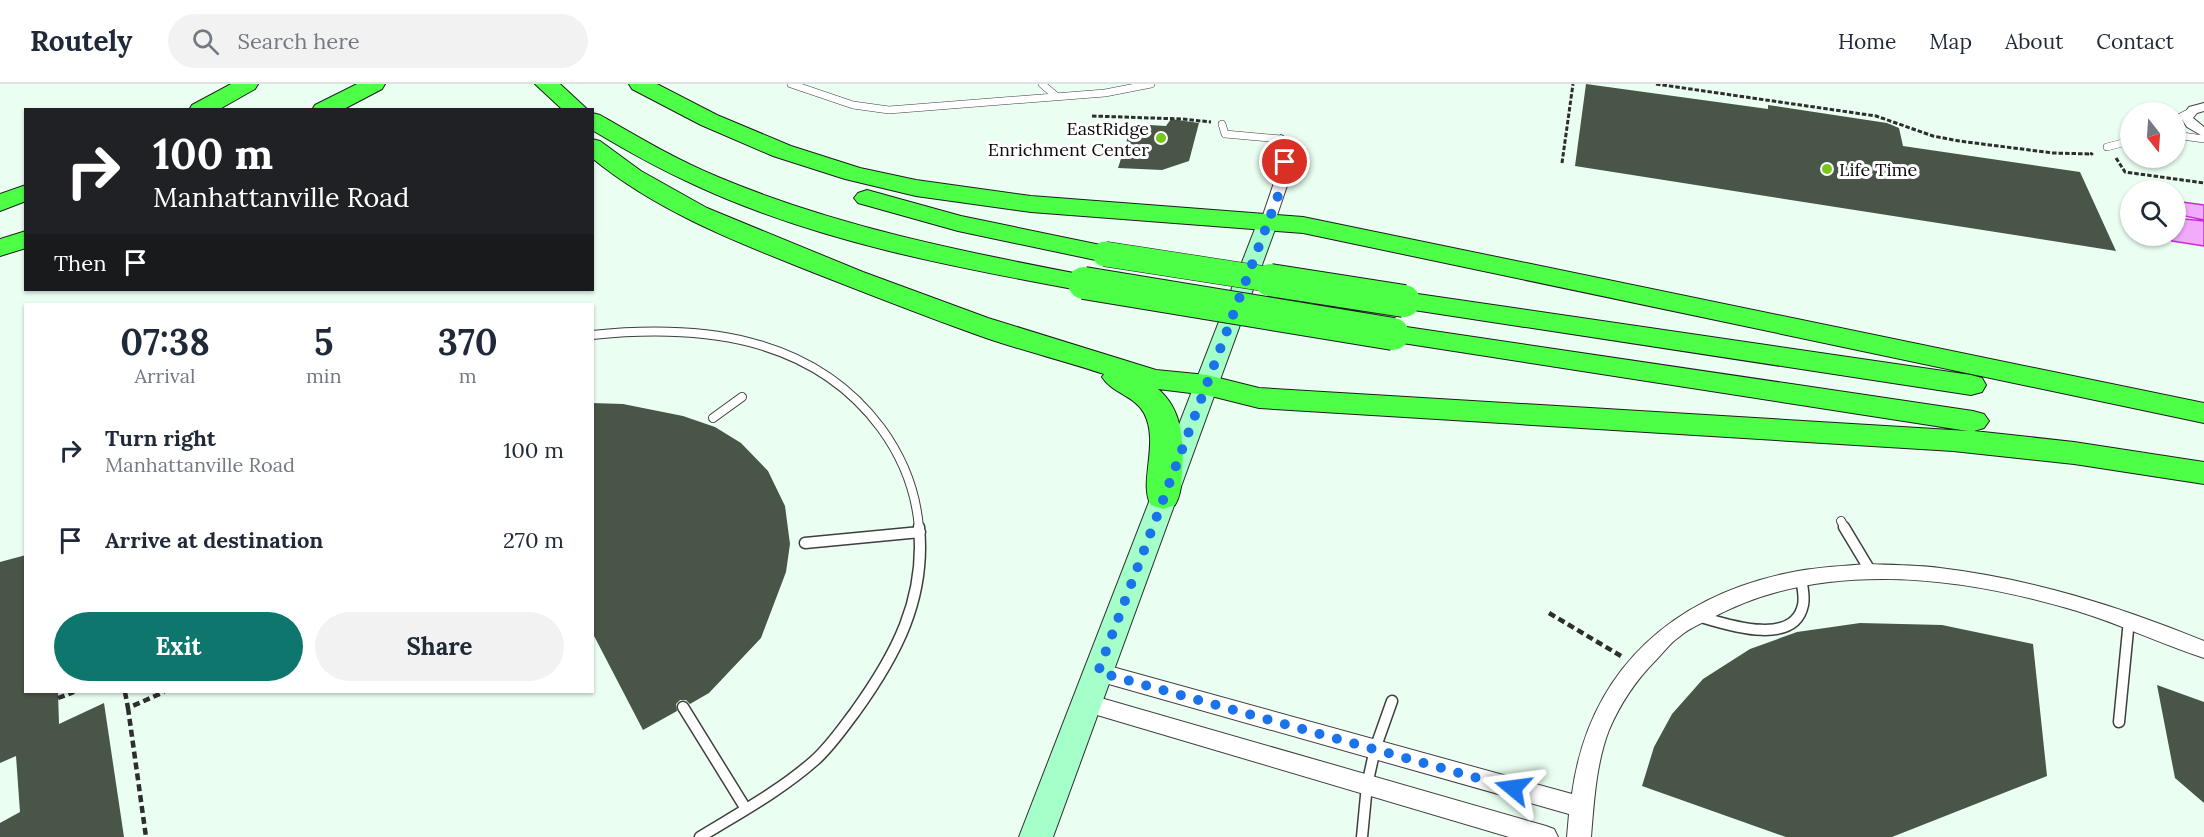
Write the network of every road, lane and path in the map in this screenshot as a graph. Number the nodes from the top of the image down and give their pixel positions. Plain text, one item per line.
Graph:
1 (247, 84) edge
2 (374, 84) edge
3 (535, 84) edge
4 (546, 84) edge
5 (620, 84) edge
6 (640, 84) edge
7 (791, 84) edge
8 (1042, 84) edge
9 (1151, 84) edge
10 (1574, 84) edge
11 (1656, 84) edge
12 (1056, 96) junction
13 (2204, 107) edge
14 (204, 108) edge
15 (327, 108) edge
16 (553, 108) edge
17 (574, 108) edge
18 (2188, 113) joint
19 (1092, 116) dead end
20 (594, 121) edge
21 (1222, 124) joint
22 (2204, 133) edge
23 (2186, 137) edge
24 (1281, 139) joint
25 (2204, 139) edge
26 (2120, 144) edge
27 (594, 147) edge
28 (2107, 147) dead end
29 (2099, 154) dead end
30 (2110, 156) dead end
31 (1562, 163) dead end
32 (2204, 183) edge
33 (24, 187) edge
34 (24, 193) edge
35 (0, 195) edge
36 (0, 203) edge
37 (1268, 221) junction
38 (24, 232) edge
39 (0, 240) edge
40 (24, 240) edge
41 (0, 248) edge
42 (977, 324) junction
43 (594, 335) edge
44 (1207, 385) junction
45 (742, 397) dead end
46 (2204, 413) edge
47 (712, 418) dead end
48 (2204, 423) edge
49 (2204, 460) edge
50 (2204, 474) edge
51 (1163, 497) junction
52 (1841, 521) dead end
53 (920, 532) junction
54 (805, 543) dead end
55 (1871, 572) junction
56 (1801, 577) junction
57 (1549, 613) dead end
58 (1697, 616) junction
59 (2129, 620) junction
60 (2204, 650) edge
61 (1637, 666) junction
62 (1098, 672) junction
63 (71, 693) edge
64 (125, 693) edge
65 (162, 693) edge
66 (58, 698) dead end
67 (1392, 701) dead end
68 (1087, 703) junction
69 (683, 707) dead end
70 (128, 708) junction
71 (2119, 722) dead end
72 (1375, 749) junction
73 (1367, 785) junction
74 (1581, 807) junction
75 (746, 809) junction
76 (146, 837) edge
77 (700, 837) edge
78 (1036, 837) edge
79 (1362, 837) edge
80 (1546, 837) edge
81 (1579, 837) edge

1 - 14 highway
2 - 15 highway
3 - 16 highway
4 - 17 highway
5 - 48 highway, bridge
6 - 37 highway
7 - 12 lane
8 - 12 lane
9 - 12 lane
10 - 31 path
11 - 29 path
13 - 18 street
18 - 22 street
19 - 21 path
20 - 49 highway, bridge
21 - 24 lane
23 - 25 lane
24 - 37 street
26 - 28 lane
27 - 42 highway
30 - 32 path
33 - 35 highway
34 - 36 highway
37 - 44 street
37 - 46 highway
38 - 39 highway
40 - 41 highway
42 - 44 highway
42 - 51 highway
43 - 53 lane
44 - 50 highway
44 - 51 street
45 - 47 lane
51 - 62 street
52 - 55 lane
53 - 54 lane
53 - 75 lane
55 - 56 street
55 - 59 street
56 - 58 street
56 - 58 lane
57 - 61 path
58 - 61 street
59 - 60 street
59 - 71 lane
61 - 74 street
62 - 68 street
62 - 72 street
63 - 66 path
64 - 70 path
65 - 70 path
67 - 72 lane
68 - 73 street
68 - 78 street
69 - 75 lane
70 - 76 path
72 - 73 lane
72 - 74 street
73 - 79 lane
73 - 80 street
74 - 81 street
75 - 77 lane

